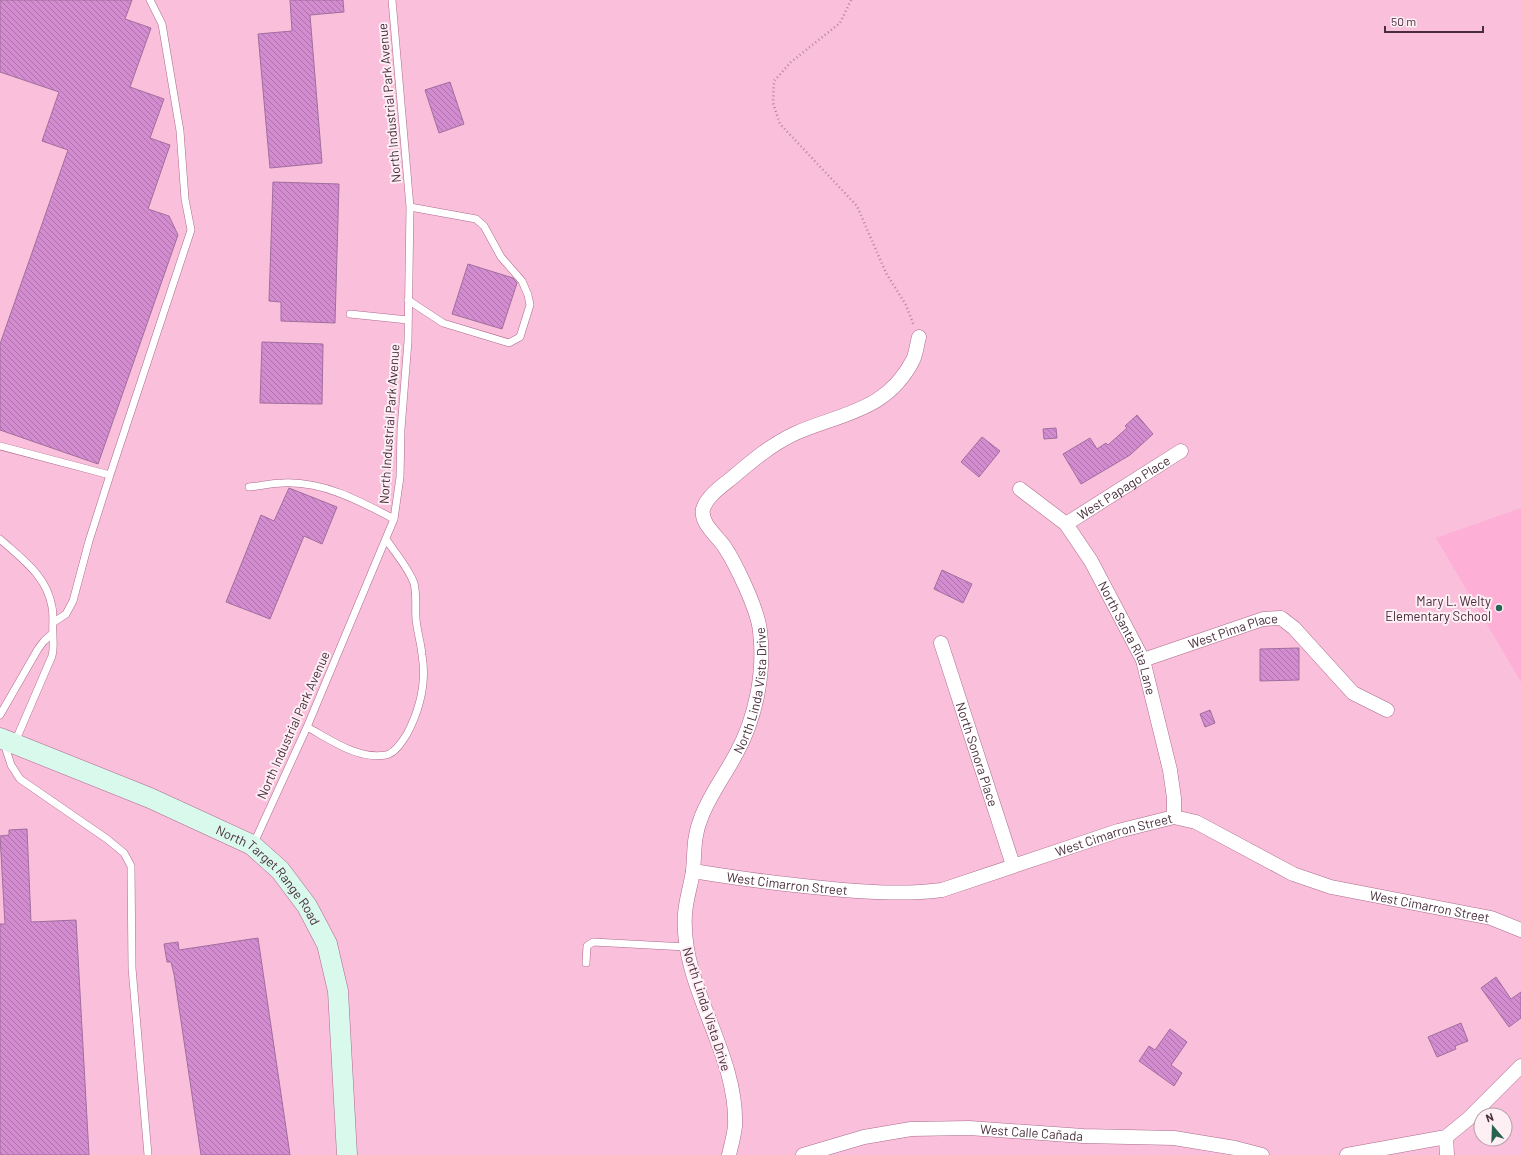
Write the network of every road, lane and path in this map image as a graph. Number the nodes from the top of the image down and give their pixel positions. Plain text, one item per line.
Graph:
1 (150, 0) edge
2 (392, 0) edge
3 (850, 0) edge
4 (410, 207) junction
5 (408, 300) junction
6 (350, 314) dead end
7 (408, 320) junction
8 (919, 337) joint
9 (0, 446) edge
10 (1181, 451) dead end
11 (110, 475) junction
12 (249, 488) dead end
13 (1020, 489) dead end
14 (394, 519) junction
15 (1066, 524) junction
16 (0, 539) edge
17 (386, 539) junction
18 (54, 622) junction
19 (52, 634) junction
20 (941, 643) dead end
21 (1143, 660) junction
22 (1387, 710) dead end
23 (0, 716) edge
24 (307, 727) junction
25 (5, 741) edge
26 (1174, 818) junction
27 (252, 846) junction
28 (1013, 865) junction
29 (693, 870) junction
30 (1521, 930) edge
31 (686, 947) junction
32 (586, 963) dead end
33 (1521, 1066) edge
34 (1446, 1137) junction
35 (148, 1155) edge
36 (347, 1155) edge
37 (729, 1155) edge
38 (803, 1155) edge
39 (1262, 1155) edge
40 (1347, 1155) edge
41 (1447, 1155) edge

1 - 11 lane
2 - 4 lane, North Industrial Park Avenue
3 - 8 path
4 - 5 lane, North Industrial Park Avenue
4 - 5 lane
5 - 7 lane, North Industrial Park Avenue
6 - 7 lane
7 - 14 lane, North Industrial Park Avenue
8 - 29 street, North Linda Vista Drive
9 - 11 lane
10 - 15 street, West Papago Place
11 - 18 lane
12 - 14 lane
13 - 15 street, North Santa Rita Lane
14 - 17 lane, North Industrial Park Avenue
15 - 21 street, North Santa Rita Lane
16 - 18 lane
17 - 24 lane, North Industrial Park Avenue
17 - 24 lane
18 - 19 lane
19 - 23 lane
19 - 25 lane
20 - 28 street, North Sonora Place
21 - 22 street, West Pima Place
21 - 26 street, North Santa Rita Lane
24 - 27 lane, North Industrial Park Avenue
25 - 27 street, North Target Range Road
25 - 35 lane
26 - 28 street, West Cimarron Street
26 - 30 street, West Cimarron Street
27 - 36 street, North Target Range Road
28 - 29 street, West Cimarron Street
29 - 31 street, North Linda Vista Drive
31 - 32 lane
31 - 37 street, North Linda Vista Drive
33 - 34 street
34 - 40 street
34 - 41 street
38 - 39 street, West Calle Cañada

